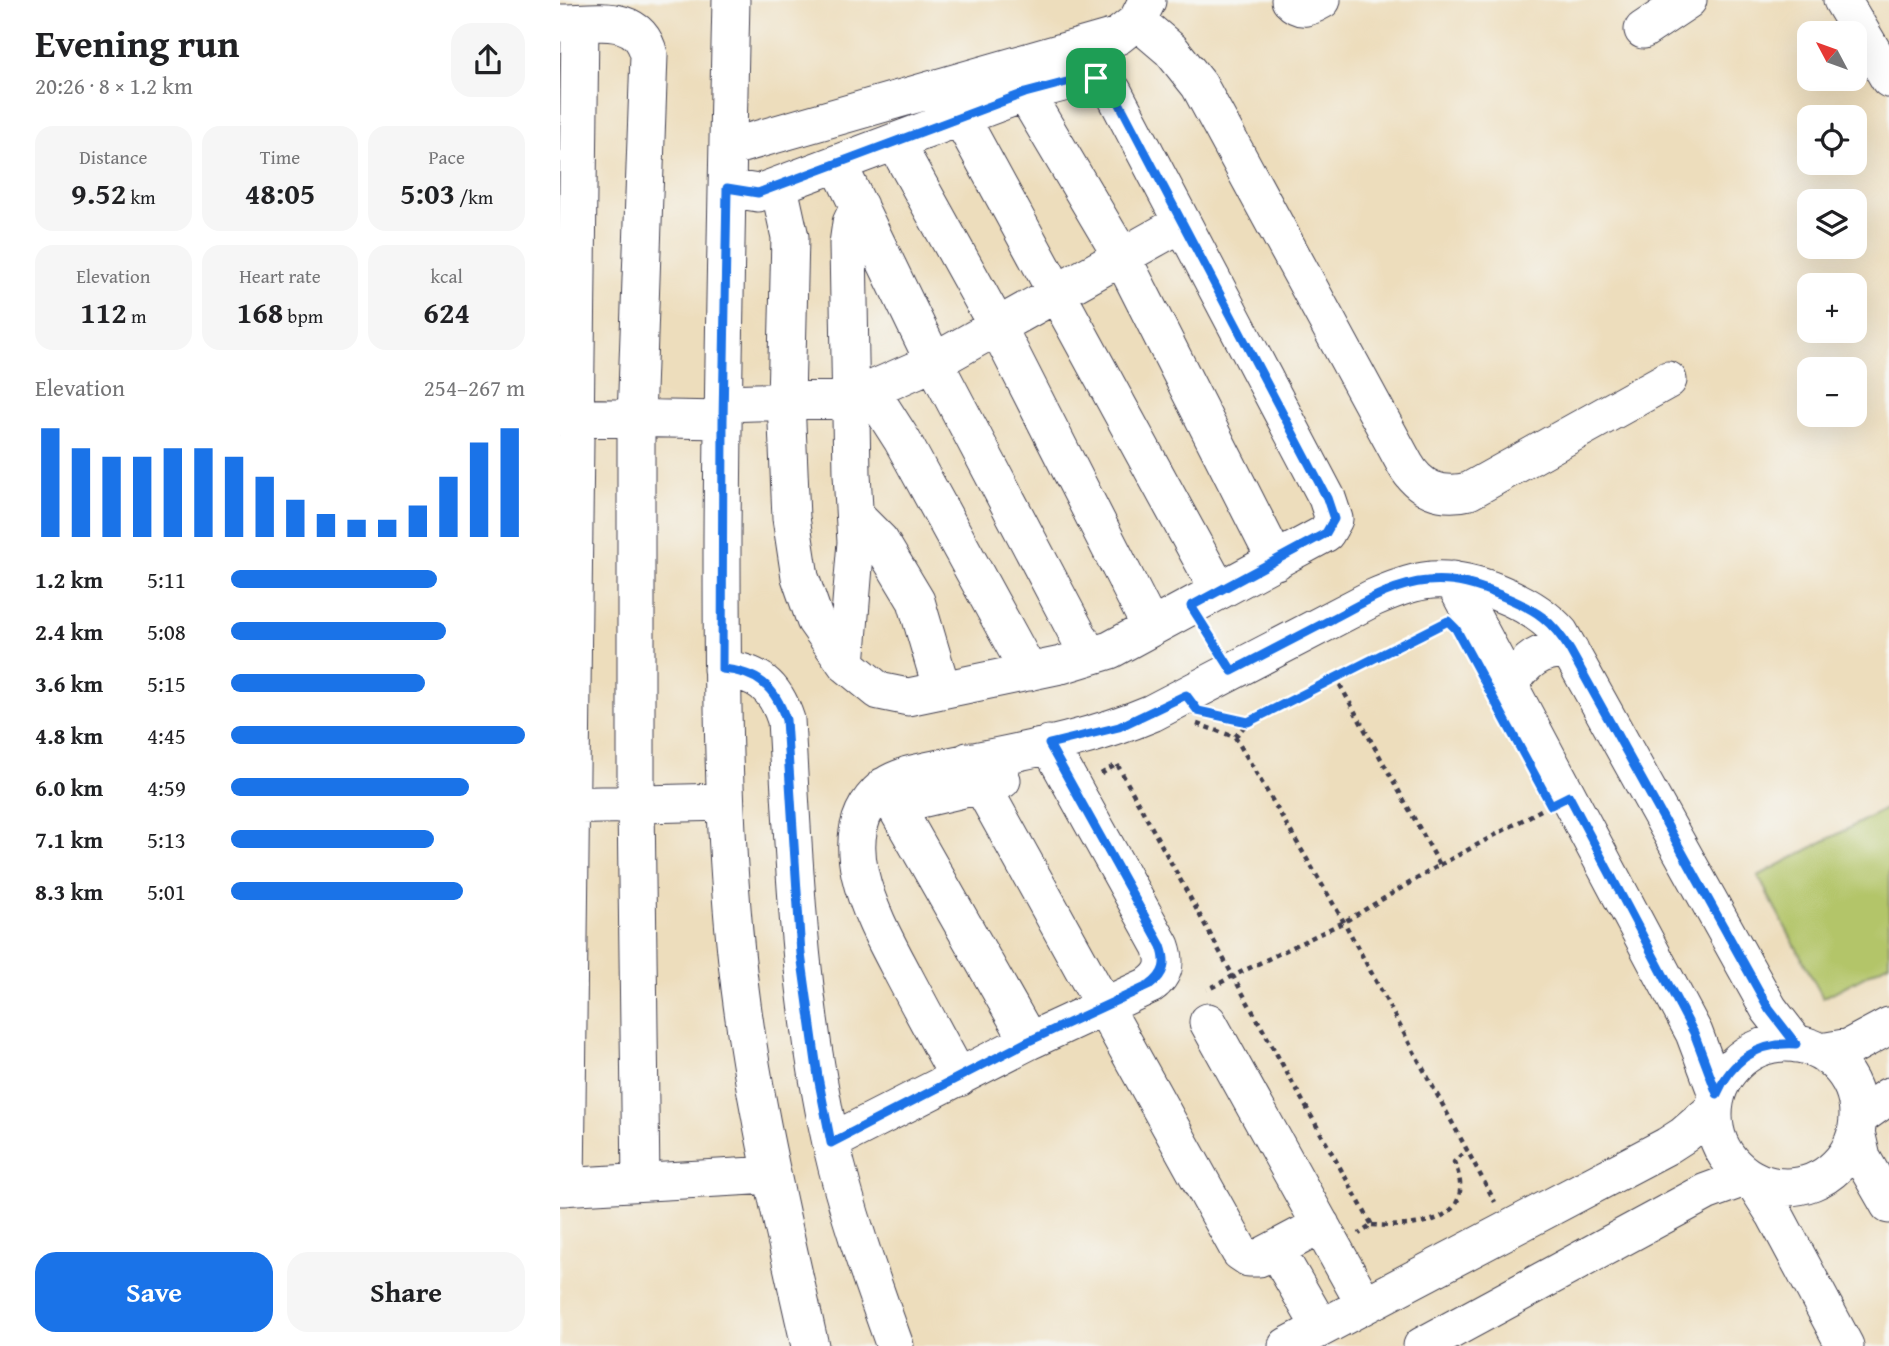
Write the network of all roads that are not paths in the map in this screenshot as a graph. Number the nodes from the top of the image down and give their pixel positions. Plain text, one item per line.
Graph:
1 (731, 0) edge
2 (1290, 0) edge
3 (1322, 0) edge
4 (1688, 0) edge
5 (1842, 0) edge
6 (1142, 10) edge
7 (570, 23) edge
8 (1643, 30) dead end
9 (1889, 79) edge
10 (1025, 93) junction
11 (961, 118) junction
12 (895, 142) junction
13 (728, 148) junction
14 (838, 164) junction
15 (779, 187) junction
16 (727, 188) junction
17 (859, 206) junction
18 (1182, 223) junction
19 (1122, 257) junction
20 (1057, 293) junction
21 (998, 327) junction
22 (934, 362) junction
23 (1668, 380) dead end
24 (860, 395) junction
25 (786, 400) junction
26 (723, 412) junction
27 (568, 417) edge
28 (636, 419) junction
29 (855, 516) junction
30 (1276, 561) junction
31 (1453, 580) junction
32 (1205, 599) junction
33 (1151, 628) junction
34 (1570, 650) junction
35 (1089, 656) junction
36 (846, 664) junction
37 (722, 669) junction
38 (1028, 672) junction
39 (1510, 684) junction
40 (942, 690) junction
41 (1055, 755) junction
42 (974, 773) junction
43 (890, 795) junction
44 (725, 802) junction
45 (636, 804) junction
46 (566, 806) edge
47 (1103, 1007) junction
48 (1208, 1022) dead end
49 (1889, 1026) edge
50 (1029, 1041) junction
51 (1809, 1048) junction
52 (959, 1078) junction
53 (1889, 1097) edge
54 (1716, 1102) junction
55 (1857, 1125) junction
56 (831, 1143) junction
57 (772, 1175) junction
58 (1750, 1178) junction
59 (641, 1181) junction
60 (563, 1187) edge
61 (1889, 1205) edge
62 (1336, 1232) junction
63 (1276, 1250) junction
64 (1365, 1305) junction
65 (1321, 1328) junction
66 (810, 1346) edge
67 (895, 1346) edge
68 (1287, 1346) edge
69 (1422, 1346) edge
70 (1845, 1346) edge

1 - 13 street
2 - 3 street
4 - 8 street
5 - 9 street
6 - 13 street
6 - 23 street
7 - 27 street
7 - 28 street
10 - 11 street
10 - 18 street
10 - 19 street
11 - 12 street
11 - 20 street
12 - 14 street
12 - 21 street
13 - 16 street
14 - 15 street
14 - 17 street
15 - 16 street
15 - 25 street
16 - 26 street
17 - 22 street
17 - 24 street
18 - 19 street
18 - 30 street
19 - 20 street
19 - 30 street
20 - 21 street
20 - 32 street
21 - 22 street
21 - 33 street
22 - 24 street
22 - 35 street
24 - 25 street
24 - 29 street
24 - 38 street
25 - 26 street
25 - 36 street
26 - 28 street
26 - 37 street
27 - 28 street
27 - 46 street
28 - 45 street
29 - 36 street
29 - 40 street
30 - 32 street
31 - 34 street
31 - 39 street
31 - 41 street
32 - 33 street
33 - 35 street
34 - 39 street
34 - 51 street
35 - 38 street
36 - 40 street
37 - 44 street
37 - 56 street
38 - 40 street
39 - 54 street
41 - 42 street
41 - 47 street
42 - 43 street
42 - 47 street
43 - 50 street
43 - 52 street
44 - 45 street
44 - 57 street
45 - 46 street
45 - 59 street
46 - 60 street
47 - 50 street
47 - 63 street
48 - 62 street
49 - 51 street
50 - 52 street
51 - 54 street
51 - 55 street
52 - 56 street
53 - 55 street
54 - 58 street
54 - 64 street
55 - 58 street
55 - 61 street
56 - 67 street
57 - 59 street
57 - 66 street
58 - 69 street
58 - 70 street
59 - 60 street
62 - 63 street
62 - 64 street
63 - 65 street
64 - 65 street
65 - 68 street

